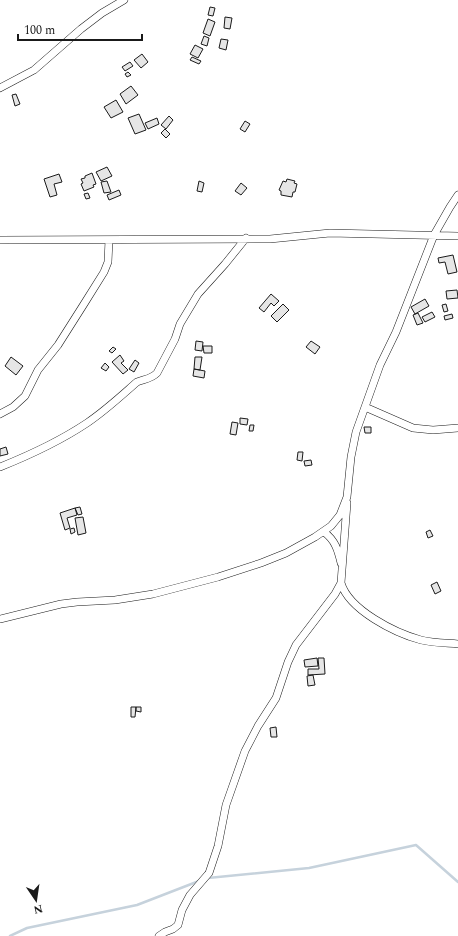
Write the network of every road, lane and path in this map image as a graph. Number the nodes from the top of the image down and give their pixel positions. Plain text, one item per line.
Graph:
1 (124, 0) edge
2 (0, 88) edge
3 (458, 195) edge
4 (434, 235) junction
5 (458, 236) edge
6 (246, 238) junction
7 (0, 240) edge
8 (109, 240) junction
9 (365, 407) junction
10 (0, 414) edge
11 (458, 428) edge
12 (0, 467) edge
13 (347, 497) junction
14 (324, 532) junction
15 (342, 567) junction
16 (341, 583) junction
17 (0, 619) edge
18 (458, 644) edge
19 (159, 936) edge

1 - 2 street
3 - 4 street
4 - 5 street
4 - 6 street
4 - 9 street
6 - 8 street
6 - 12 street
7 - 8 street
8 - 10 street
9 - 11 street
9 - 13 street
13 - 14 street
13 - 15 street
14 - 15 street
14 - 17 street
15 - 16 street
16 - 18 street
16 - 19 street

